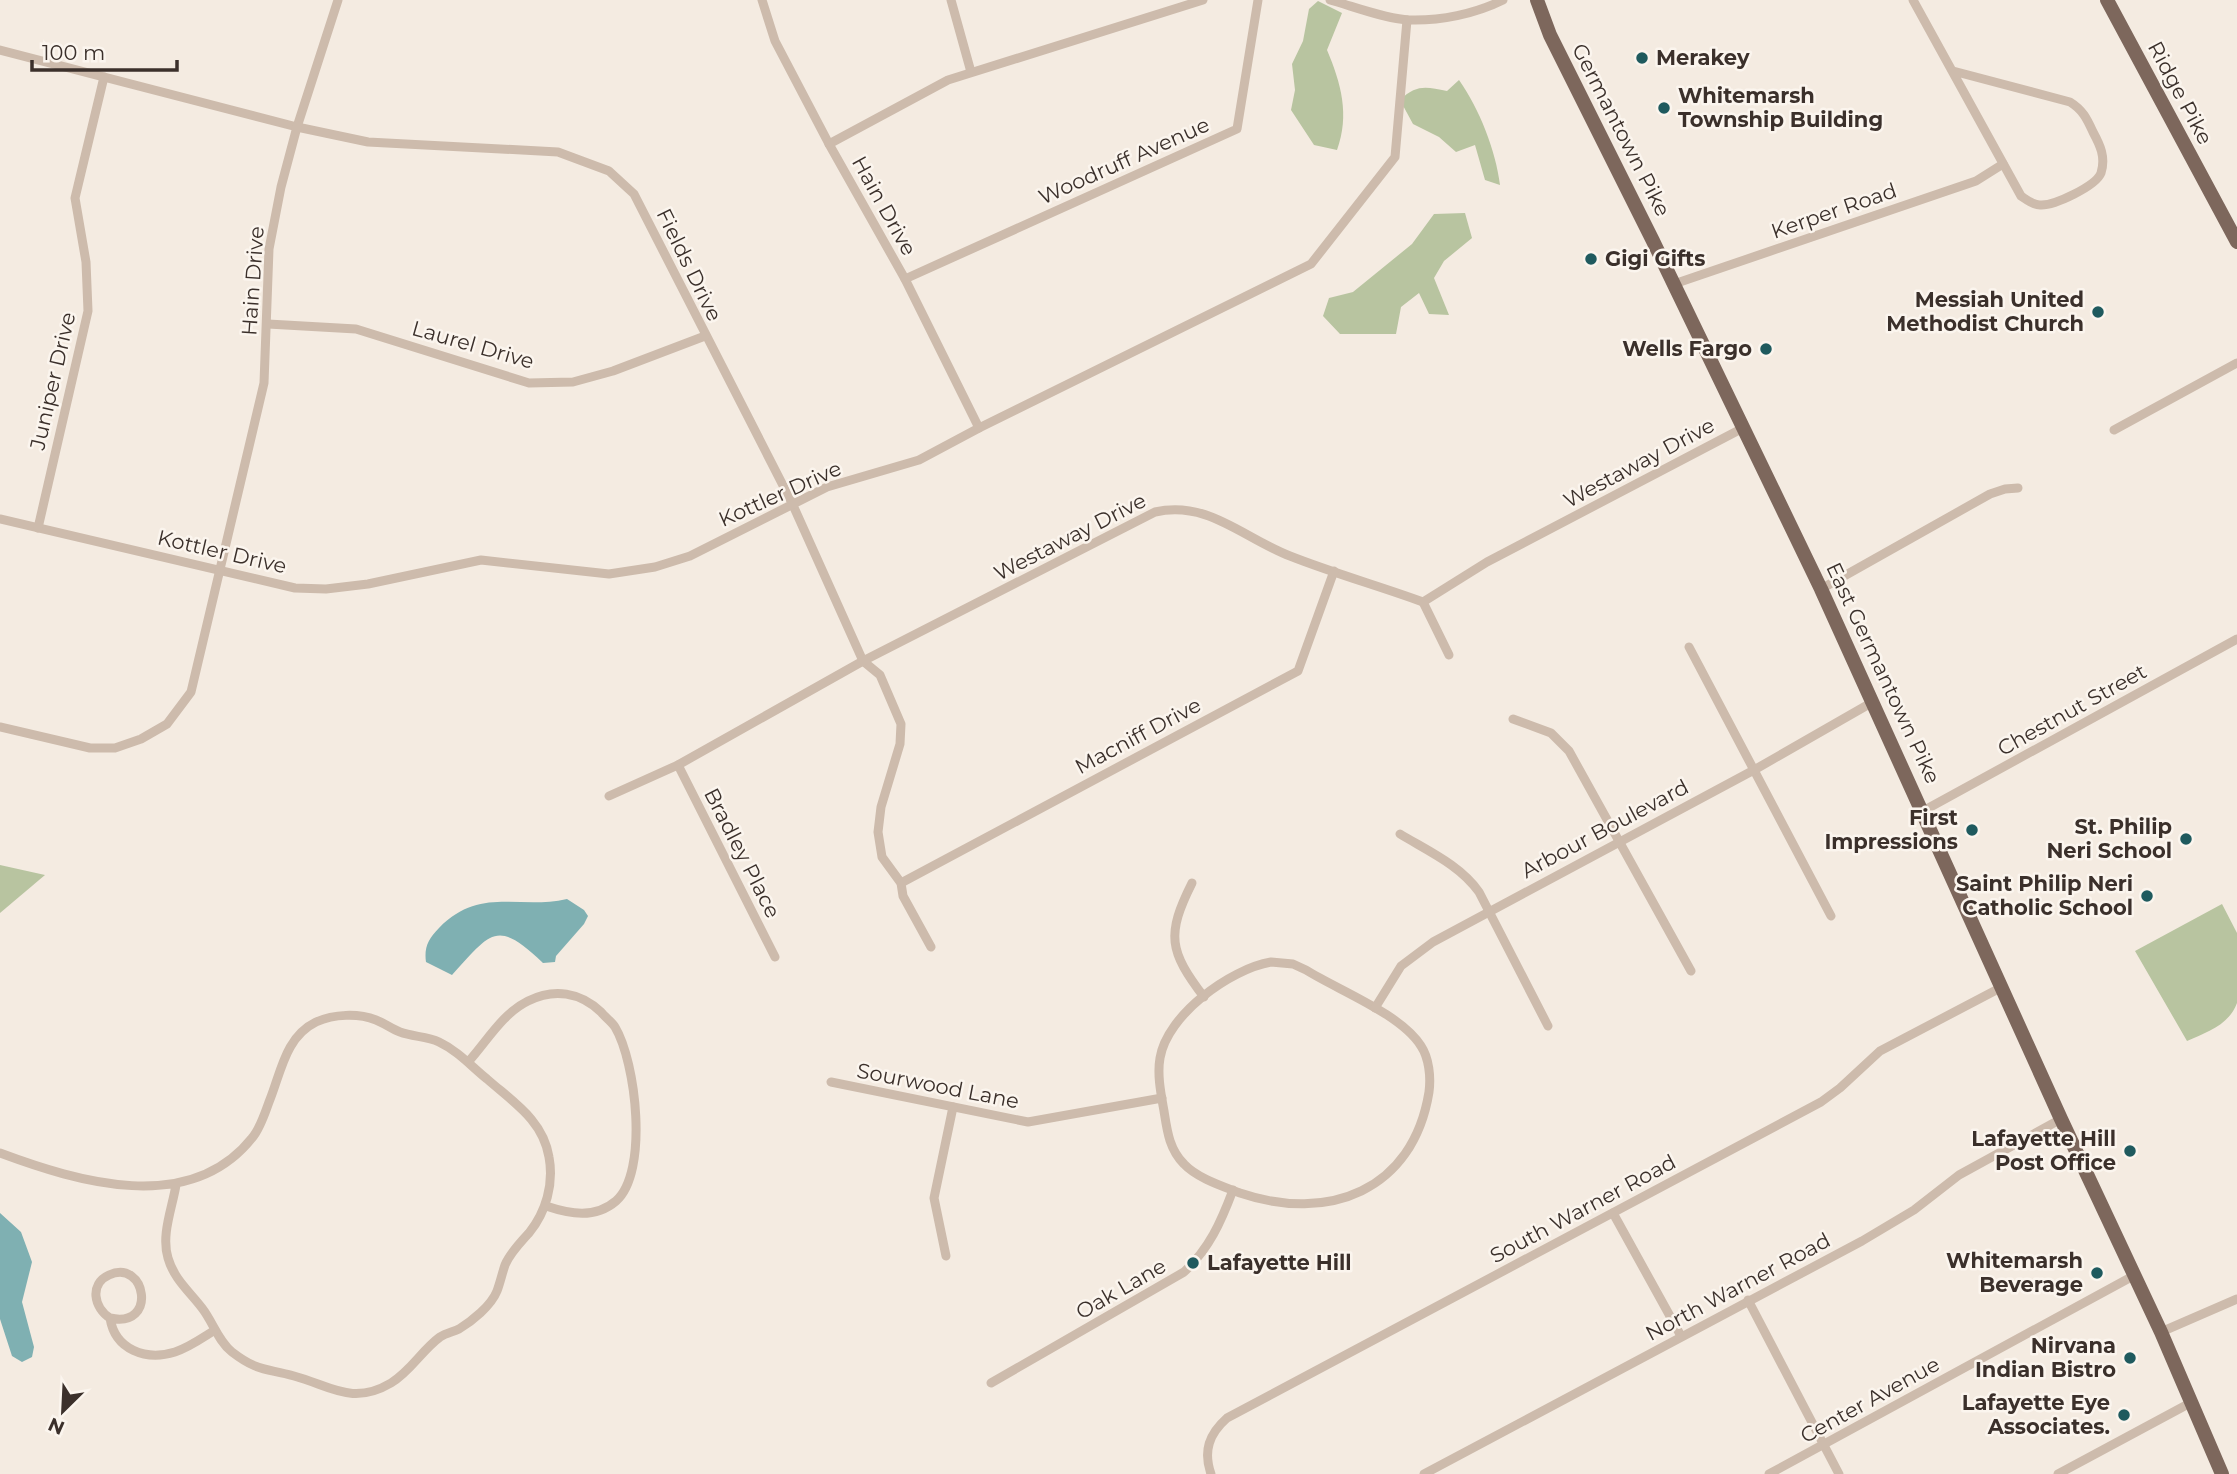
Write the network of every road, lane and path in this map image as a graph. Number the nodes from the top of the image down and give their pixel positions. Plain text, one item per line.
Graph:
1 (338, 0) edge
2 (762, 0) edge
3 (951, 0) edge
4 (1203, 0) edge
5 (1258, 0) edge
6 (1330, 0) edge
7 (1503, 0) edge
8 (1537, 0) edge
9 (1913, 0) edge
10 (2107, 0) edge
11 (1407, 20) junction
12 (0, 50) edge
13 (1953, 71) junction
14 (971, 72) junction
15 (104, 77) junction
16 (298, 127) junction
17 (829, 144) junction
18 (2003, 164) junction
19 (2237, 242) edge
20 (905, 279) junction
21 (1674, 284) junction
22 (268, 324) junction
23 (705, 336) junction
24 (2237, 363) edge
25 (979, 428) junction
26 (1743, 428) junction
27 (2114, 430) dead end
28 (2018, 488) dead end
29 (792, 503) junction
30 (0, 519) edge
31 (38, 528) junction
32 (221, 569) junction
33 (1334, 571) junction
34 (1821, 589) junction
35 (1423, 602) junction
36 (2237, 639) edge
37 (1689, 647) dead end
38 (1449, 654) dead end
39 (863, 661) junction
40 (1871, 703) junction
41 (1513, 719) dead end
42 (0, 727) edge
43 (678, 765) junction
44 (1754, 770) junction
45 (609, 796) dead end
46 (1923, 811) junction
47 (1400, 834) dead end
48 (1619, 842) junction
49 (901, 883) junction
50 (1192, 883) dead end
51 (1488, 911) junction
52 (1831, 916) dead end
53 (931, 947) dead end
54 (775, 957) dead end
55 (1691, 971) dead end
56 (2002, 987) junction
57 (1204, 997) junction
58 (1375, 1008) junction
59 (1548, 1026) dead end
60 (469, 1061) junction
61 (831, 1082) dead end
62 (1162, 1098) junction
63 (953, 1107) junction
64 (2061, 1119) junction
65 (0, 1153) edge
66 (176, 1185) junction
67 (1233, 1190) junction
68 (546, 1206) junction
69 (1613, 1213) junction
70 (946, 1256) dead end
71 (2135, 1275) junction
72 (2237, 1299) edge
73 (1748, 1300) junction
74 (110, 1318) junction
75 (215, 1330) junction
76 (2161, 1332) junction
77 (1681, 1336) junction
78 (991, 1383) dead end
79 (2192, 1402) junction
80 (1824, 1446) junction
81 (1211, 1474) edge
82 (1424, 1474) edge
83 (1769, 1474) edge
84 (1839, 1474) edge
85 (2058, 1474) edge
86 (2222, 1474) edge

1 - 16 street, Hain Drive
2 - 17 street, Hain Drive
3 - 14 street
4 - 14 street
5 - 20 street, Woodruff Avenue
6 - 11 street
7 - 11 street
8 - 21 main road, Germantown Pike
9 - 13 street
10 - 19 main road, Ridge Pike
11 - 25 street, Kottler Drive
12 - 15 street, Fields Drive
13 - 18 street
13 - 18 street
14 - 17 street
15 - 16 street, Fields Drive
15 - 31 street, Juniper Drive
16 - 22 street, Hain Drive
16 - 23 street, Fields Drive
17 - 20 street, Hain Drive
18 - 21 street, Kerper Road
20 - 25 street, Hain Drive
21 - 26 main road, Germantown Pike
22 - 23 street, Laurel Drive
22 - 32 street, Hain Drive
23 - 29 street, Fields Drive
24 - 27 street
25 - 29 street, Kottler Drive
26 - 34 main road, East Germantown Pike
26 - 35 street, Westaway Drive
28 - 34 street
29 - 32 street, Kottler Drive
29 - 39 street, Fields Drive
30 - 31 street, Kottler Drive
31 - 32 street, Kottler Drive
32 - 42 street, Hain Drive
33 - 35 street, Westaway Drive
33 - 39 street, Westaway Drive
33 - 49 street, Macniff Drive
34 - 40 main road, East Germantown Pike
35 - 38 street
36 - 46 street, Chestnut Street
37 - 44 street
39 - 43 street, Westaway Drive
39 - 49 street, Fields Drive
40 - 44 street, Arbour Boulevard
40 - 46 main road, East Germantown Pike
41 - 48 street
43 - 45 street, Westaway Drive
43 - 54 street, Bradley Place
44 - 48 street, Arbour Boulevard
44 - 52 street
46 - 56 main road, East Germantown Pike
47 - 51 street
48 - 51 street, Arbour Boulevard
48 - 55 street
49 - 53 street, Fields Drive
50 - 57 street
51 - 58 street, Arbour Boulevard
51 - 59 street
56 - 64 main road, East Germantown Pike
56 - 69 street, South Warner Road
57 - 58 street
57 - 62 street
58 - 67 street
60 - 66 street
60 - 68 street
60 - 68 street
61 - 63 street, Sourwood Lane
62 - 63 street, Sourwood Lane
62 - 67 street
63 - 70 street
64 - 71 main road, East Germantown Pike
64 - 73 street, North Warner Road
65 - 66 street
66 - 75 street
67 - 78 street, Oak Lane
68 - 75 street
69 - 77 street
69 - 81 street, South Warner Road
71 - 76 main road, East Germantown Pike
71 - 80 street, Center Avenue
72 - 76 street
73 - 77 street, North Warner Road
73 - 80 street
74 - 74 street
74 - 75 street
76 - 79 main road, East Germantown Pike
77 - 82 street, North Warner Road
79 - 85 street
79 - 86 main road, East Germantown Pike
80 - 83 street, Center Avenue
80 - 84 street

